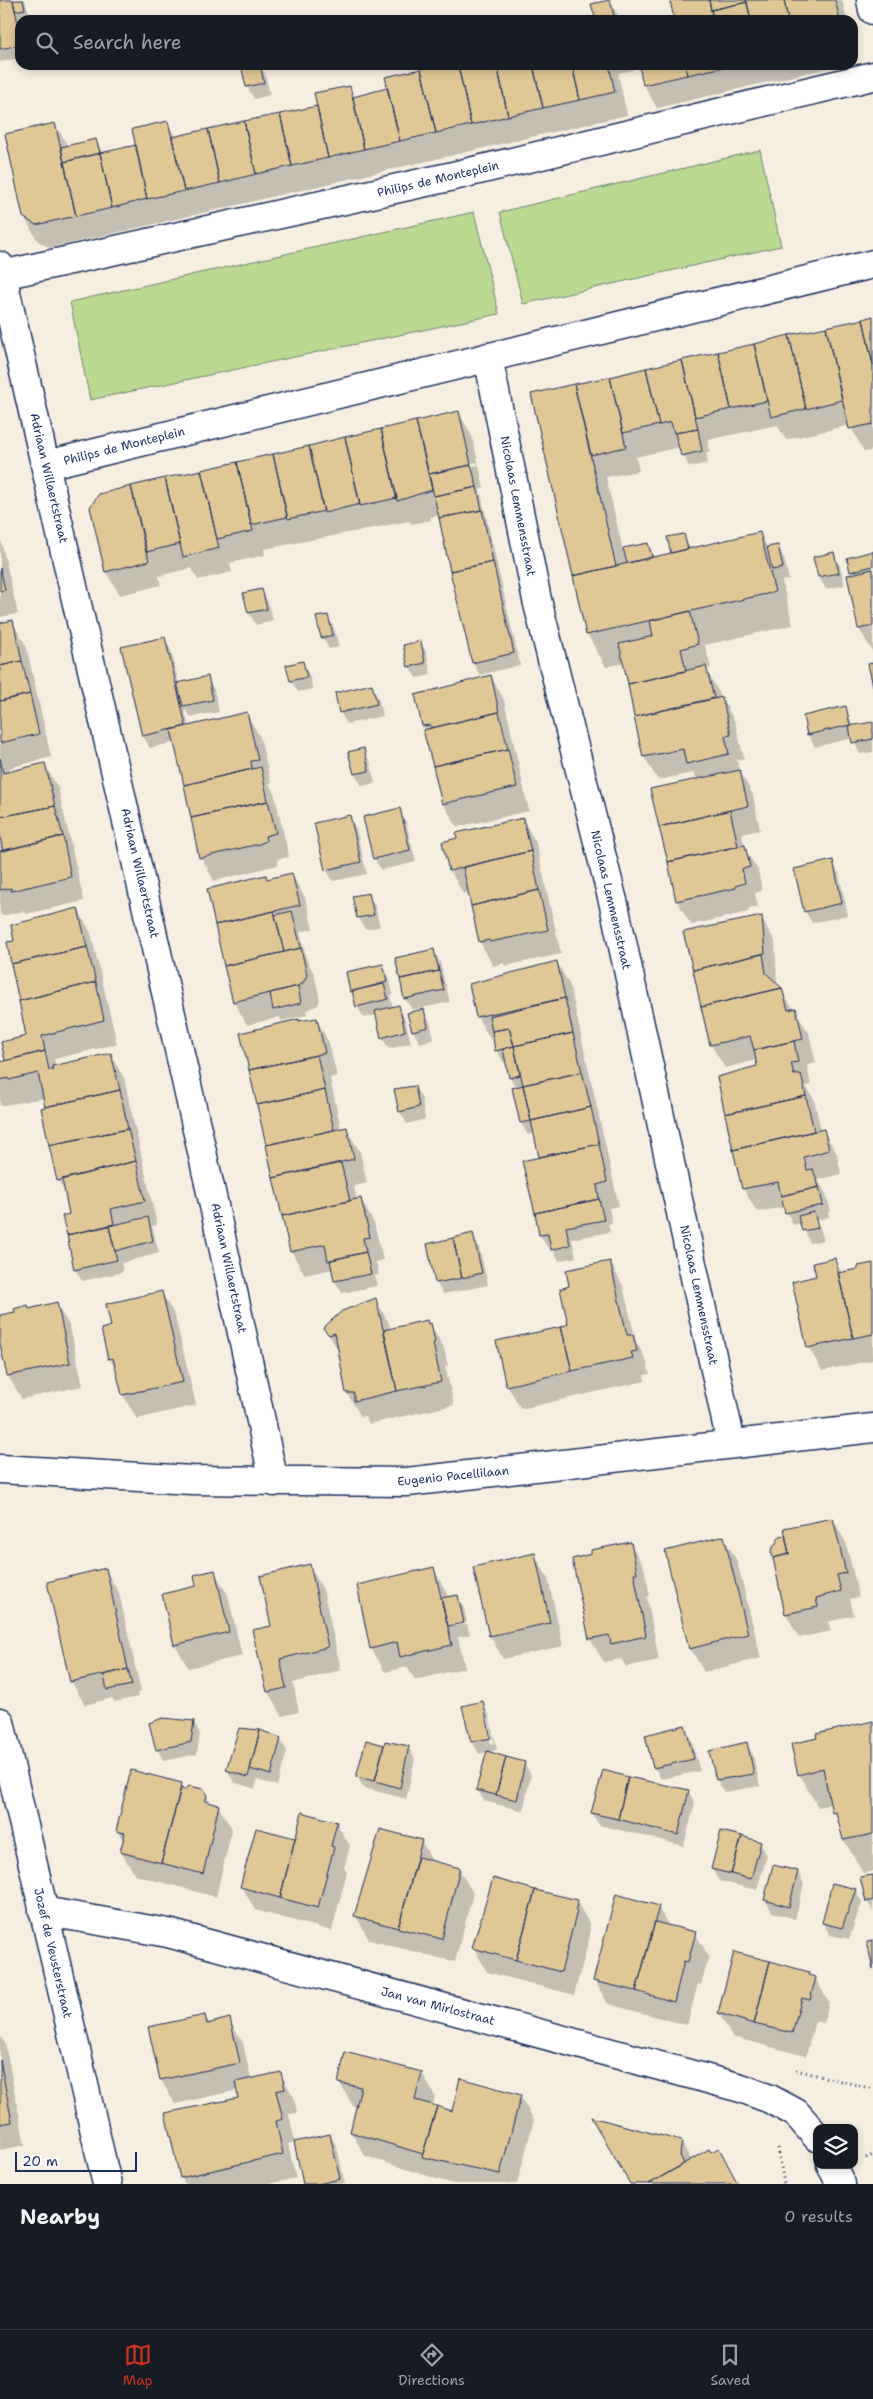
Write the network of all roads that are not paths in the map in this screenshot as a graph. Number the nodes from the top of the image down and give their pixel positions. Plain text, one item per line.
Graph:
1 (871, 0) edge
2 (873, 10) edge
3 (873, 76) edge
4 (873, 264) edge
5 (1, 270) edge
6 (488, 357) junction
7 (46, 465) junction
8 (873, 1428) edge
9 (731, 1443) junction
10 (0, 1469) edge
11 (274, 1482) junction
12 (0, 1722) edge
13 (43, 1911) junction
14 (813, 2132) edge
15 (833, 2169) edge
16 (107, 2184) edge
17 (841, 2184) edge

1 - 2 street
3 - 5 street, Philips de Monteplein
4 - 6 street, Philips de Monteplein
5 - 7 street, Adriaan Willaertstraat
6 - 7 street, Philips de Monteplein
6 - 9 street, Nicolaas Lemmensstraat
7 - 11 street, Adriaan Willaertstraat
8 - 9 street, Eugenio Pacellilaan
9 - 11 street, Eugenio Pacellilaan
10 - 11 street, Eugenio Pacellilaan
12 - 13 street, Jozef de Veusterstraat
13 - 14 street, Jan van Mirlostraat
13 - 16 street, Jozef de Veusterstraat
15 - 17 street

